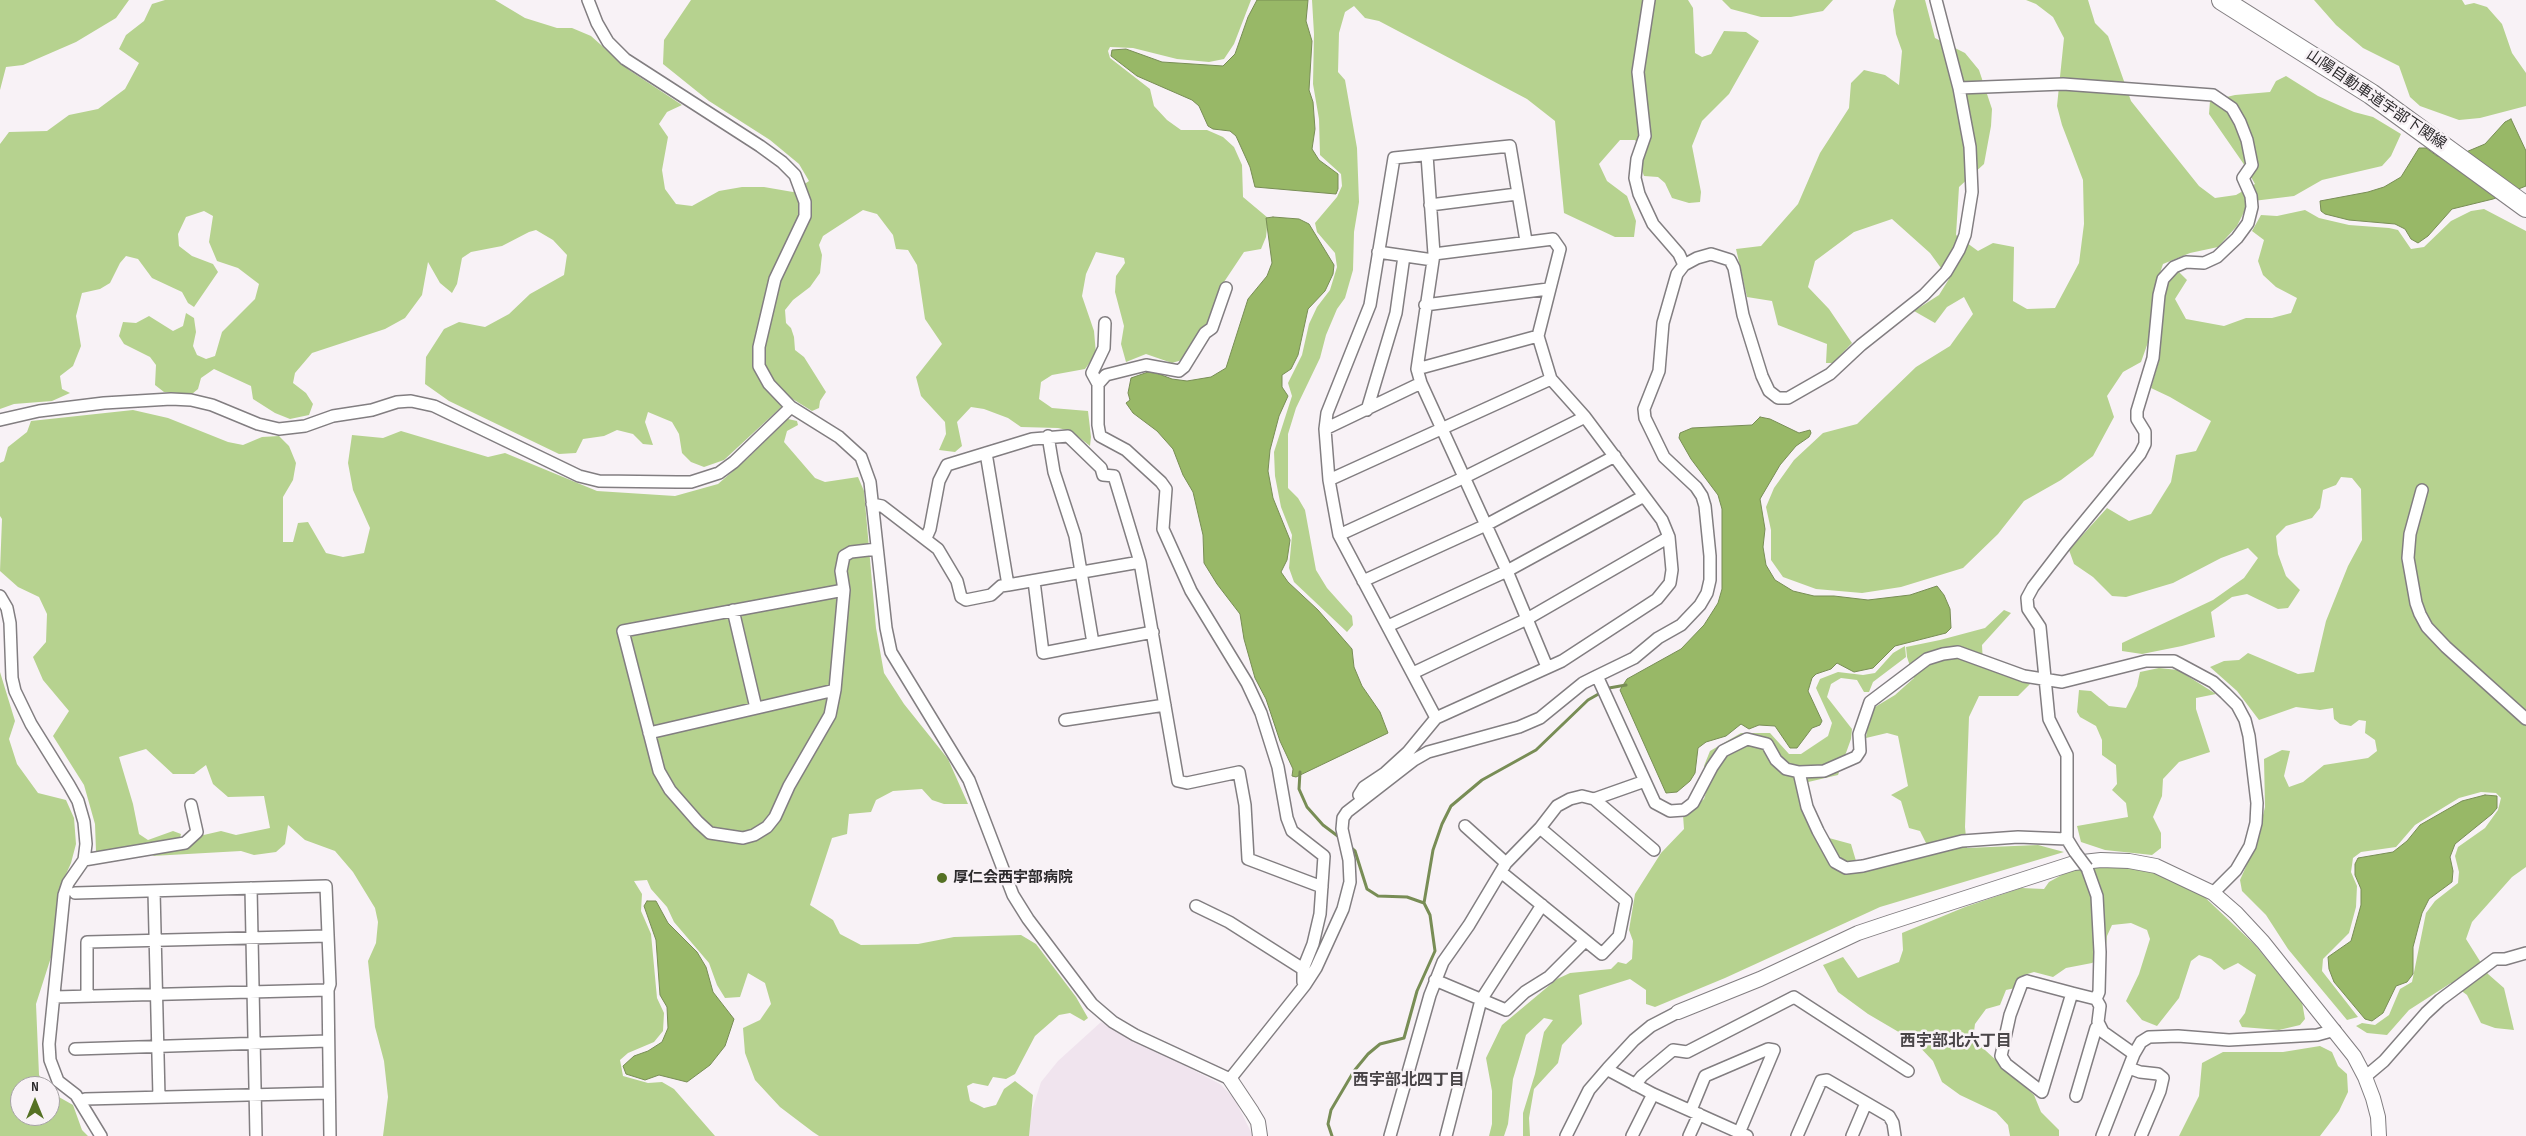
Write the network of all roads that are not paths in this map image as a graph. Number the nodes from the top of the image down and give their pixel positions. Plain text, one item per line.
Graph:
1 (588, 0) edge
2 (1649, 0) edge
3 (1936, 0) edge
4 (2222, 0) edge
5 (1959, 88) junction
6 (1427, 155) junction
7 (1517, 194) junction
8 (1430, 204) junction
9 (2526, 207) edge
10 (1526, 241) junction
11 (1378, 252) junction
12 (1404, 256) junction
13 (1434, 257) junction
14 (1684, 265) junction
15 (1226, 288) dead end
16 (1548, 289) junction
17 (1425, 304) junction
18 (1105, 323) dead end
19 (1538, 336) junction
20 (1417, 369) junction
21 (1551, 379) junction
22 (1421, 383) junction
23 (1098, 384) junction
24 (791, 407) junction
25 (1367, 410) junction
26 (1585, 417) junction
27 (0, 420) edge
28 (1326, 429) junction
29 (1442, 431) junction
30 (1048, 436) junction
31 (986, 453) junction
32 (1615, 456) junction
33 (1463, 478) junction
34 (1329, 480) junction
35 (2422, 490) dead end
36 (1644, 496) junction
37 (872, 504) junction
38 (1486, 525) junction
39 (1339, 535) junction
40 (1669, 537) junction
41 (926, 538) junction
42 (877, 550) junction
43 (1140, 562) junction
44 (1507, 571) junction
45 (1081, 573) junction
46 (1034, 581) junction
47 (1363, 581) junction
48 (1008, 584) junction
49 (844, 590) junction
50 (0, 596) edge
51 (733, 610) junction
52 (1527, 619) junction
53 (1388, 626) junction
54 (1153, 632) junction
55 (1093, 643) junction
56 (1547, 667) junction
57 (1413, 673) junction
58 (1597, 676) junction
59 (2046, 681) junction
60 (835, 690) junction
61 (1165, 705) junction
62 (756, 708) junction
63 (1436, 718) junction
64 (2526, 719) edge
65 (1065, 720) dead end
66 (649, 733) junction
67 (1799, 772) junction
68 (1645, 781) junction
69 (1594, 799) junction
70 (1362, 800) junction
71 (191, 805) dead end
72 (1465, 826) dead end
73 (1540, 828) junction
74 (2067, 839) junction
75 (1654, 850) dead end
76 (84, 860) junction
77 (1503, 867) junction
78 (251, 888) junction
79 (1322, 888) junction
80 (154, 891) junction
81 (2214, 892) junction
82 (76, 893) dead end
83 (1542, 905) junction
84 (1196, 906) dead end
85 (328, 936) junction
86 (252, 939) junction
87 (156, 941) junction
88 (1585, 941) junction
89 (2526, 953) edge
90 (1303, 969) junction
91 (1435, 980) junction
92 (1305, 986) junction
93 (328, 990) junction
94 (254, 992) junction
95 (2072, 993) junction
96 (156, 994) junction
97 (87, 996) junction
98 (54, 997) junction
99 (2096, 999) junction
100 (1481, 1000) junction
101 (1678, 1012) joint
102 (2099, 1026) junction
103 (2335, 1030) junction
104 (328, 1041) junction
105 (255, 1042) junction
106 (157, 1046) junction
107 (75, 1049) dead end
108 (2134, 1054) junction
109 (1608, 1068) junction
110 (2129, 1068) junction
111 (1908, 1071) dead end
112 (2365, 1077) junction
113 (1230, 1079) junction
114 (1635, 1085) junction
115 (328, 1093) junction
116 (1653, 1094) junction
117 (256, 1095) junction
118 (2076, 1096) dead end
119 (159, 1097) junction
120 (80, 1101) junction
121 (1866, 1103) junction
122 (1695, 1112) junction
123 (1743, 1134) edge
124 (101, 1136) edge
125 (256, 1136) edge
126 (330, 1136) edge
127 (1260, 1136) edge
128 (1390, 1136) edge
129 (1446, 1136) edge
130 (1566, 1136) edge
131 (1632, 1136) edge
132 (1689, 1136) edge
133 (1797, 1136) edge
134 (1852, 1136) edge
135 (1895, 1136) edge
136 (2102, 1136) edge
137 (2140, 1136) edge
138 (2379, 1136) edge

1 - 24 street
2 - 14 street
3 - 5 street
4 - 9 highway, 山陽自動車道宇部下関線
5 - 14 street
5 - 59 street
6 - 7 street
6 - 8 street
6 - 11 street
7 - 8 street
7 - 10 street
8 - 13 street
10 - 13 street
10 - 16 street
11 - 12 street
11 - 28 street
12 - 13 street
12 - 25 street
13 - 17 street
14 - 58 street
15 - 23 street
16 - 17 street
16 - 19 street
17 - 20 street
18 - 23 street
19 - 20 street
19 - 21 street
20 - 22 street
21 - 26 street
21 - 29 street
22 - 25 street
22 - 29 street
23 - 79 street
24 - 27 street
24 - 37 street
25 - 28 street
26 - 32 street
26 - 33 street
28 - 34 street
29 - 33 street
29 - 34 street
30 - 31 street
30 - 43 street
30 - 45 street
31 - 41 street
31 - 48 street
32 - 36 street
32 - 38 street
33 - 38 street
33 - 39 street
34 - 39 street
35 - 64 street
36 - 40 street
36 - 44 street
37 - 41 street
37 - 42 street
38 - 44 street
38 - 47 street
39 - 47 street
40 - 52 street
40 - 56 street
41 - 48 street
42 - 49 street
42 - 113 street
43 - 45 street
43 - 54 street
44 - 52 street
44 - 53 street
45 - 46 street
45 - 55 street
46 - 48 street
46 - 55 street
47 - 53 street
49 - 51 street
49 - 60 street
50 - 76 street
51 - 62 street
51 - 66 street
52 - 56 street
52 - 57 street
53 - 57 street
54 - 55 street
54 - 61 street
56 - 63 street
57 - 63 street
58 - 68 street
58 - 70 street
59 - 67 street
59 - 74 street
59 - 81 street
60 - 62 street
60 - 66 street
61 - 65 street
61 - 79 street
62 - 66 street
63 - 70 street
67 - 68 street
67 - 74 street
68 - 69 street
69 - 73 street
69 - 75 street
70 - 92 street
71 - 76 street
72 - 77 street
73 - 77 street
73 - 88 street
74 - 99 street, bridge
76 - 98 street
77 - 83 street
77 - 91 street
78 - 80 street
78 - 85 street
78 - 86 street
79 - 90 street
80 - 82 street
80 - 87 street
81 - 101 street
81 - 103 street
83 - 88 street
83 - 100 street
84 - 90 street
85 - 86 street
85 - 93 street
86 - 87 street
86 - 94 street
87 - 96 street
87 - 97 street
88 - 100 street
89 - 112 street
90 - 92 street
91 - 100 street
91 - 128 street
92 - 113 street
93 - 94 street
93 - 104 street
94 - 96 street
94 - 105 street
95 - 95 street
95 - 99 street
96 - 97 street
96 - 106 street
97 - 98 street
98 - 120 street
99 - 102 street
100 - 129 street
101 - 109 street
102 - 108 street
102 - 118 street
103 - 108 street
103 - 112 street
104 - 105 street
104 - 115 street
105 - 106 street
105 - 117 street
106 - 107 street
106 - 119 street
108 - 110 street
109 - 114 street
109 - 130 street
110 - 136 street
110 - 137 street
111 - 114 street
112 - 138 street
113 - 127 street
114 - 116 street
115 - 117 street
115 - 126 street
116 - 122 street
116 - 131 street
117 - 119 street
117 - 125 street
119 - 120 street
120 - 124 street
121 - 133 street
121 - 134 street
121 - 135 street
122 - 123 street
122 - 123 street
122 - 132 street

